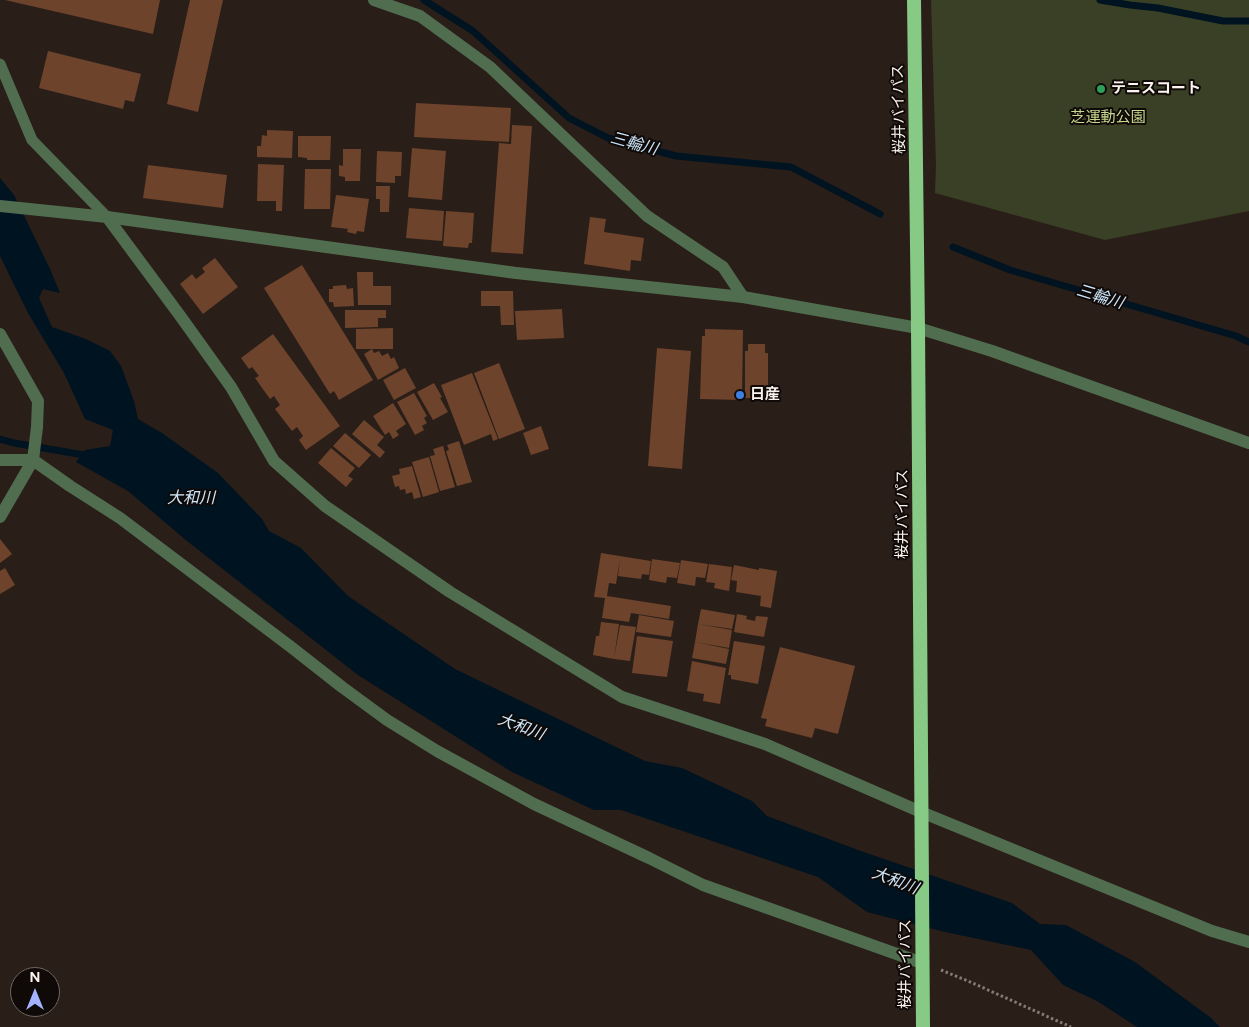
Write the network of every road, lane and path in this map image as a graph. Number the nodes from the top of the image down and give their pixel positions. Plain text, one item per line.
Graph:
1 (374, 0) edge
2 (914, 0) edge
3 (0, 64) edge
4 (0, 206) edge
5 (107, 217) junction
6 (743, 297) junction
7 (918, 328) junction
8 (0, 334) edge
9 (1249, 444) edge
10 (3, 458) edge
11 (33, 460) junction
12 (0, 517) edge
13 (921, 812) junction
14 (1249, 942) edge
15 (922, 963) junction
16 (923, 1027) edge
17 (1072, 1027) edge

1 - 6 street
2 - 7 highway, 桜井バイパス
3 - 5 lane
4 - 5 street
5 - 6 street
5 - 13 street
6 - 7 street
7 - 9 street
7 - 13 highway, 桜井バイパス
8 - 11 street
10 - 11 street
11 - 12 street
11 - 15 street
13 - 14 street
13 - 15 highway, 桜井バイパス
15 - 16 highway, 桜井バイパス
15 - 17 path

